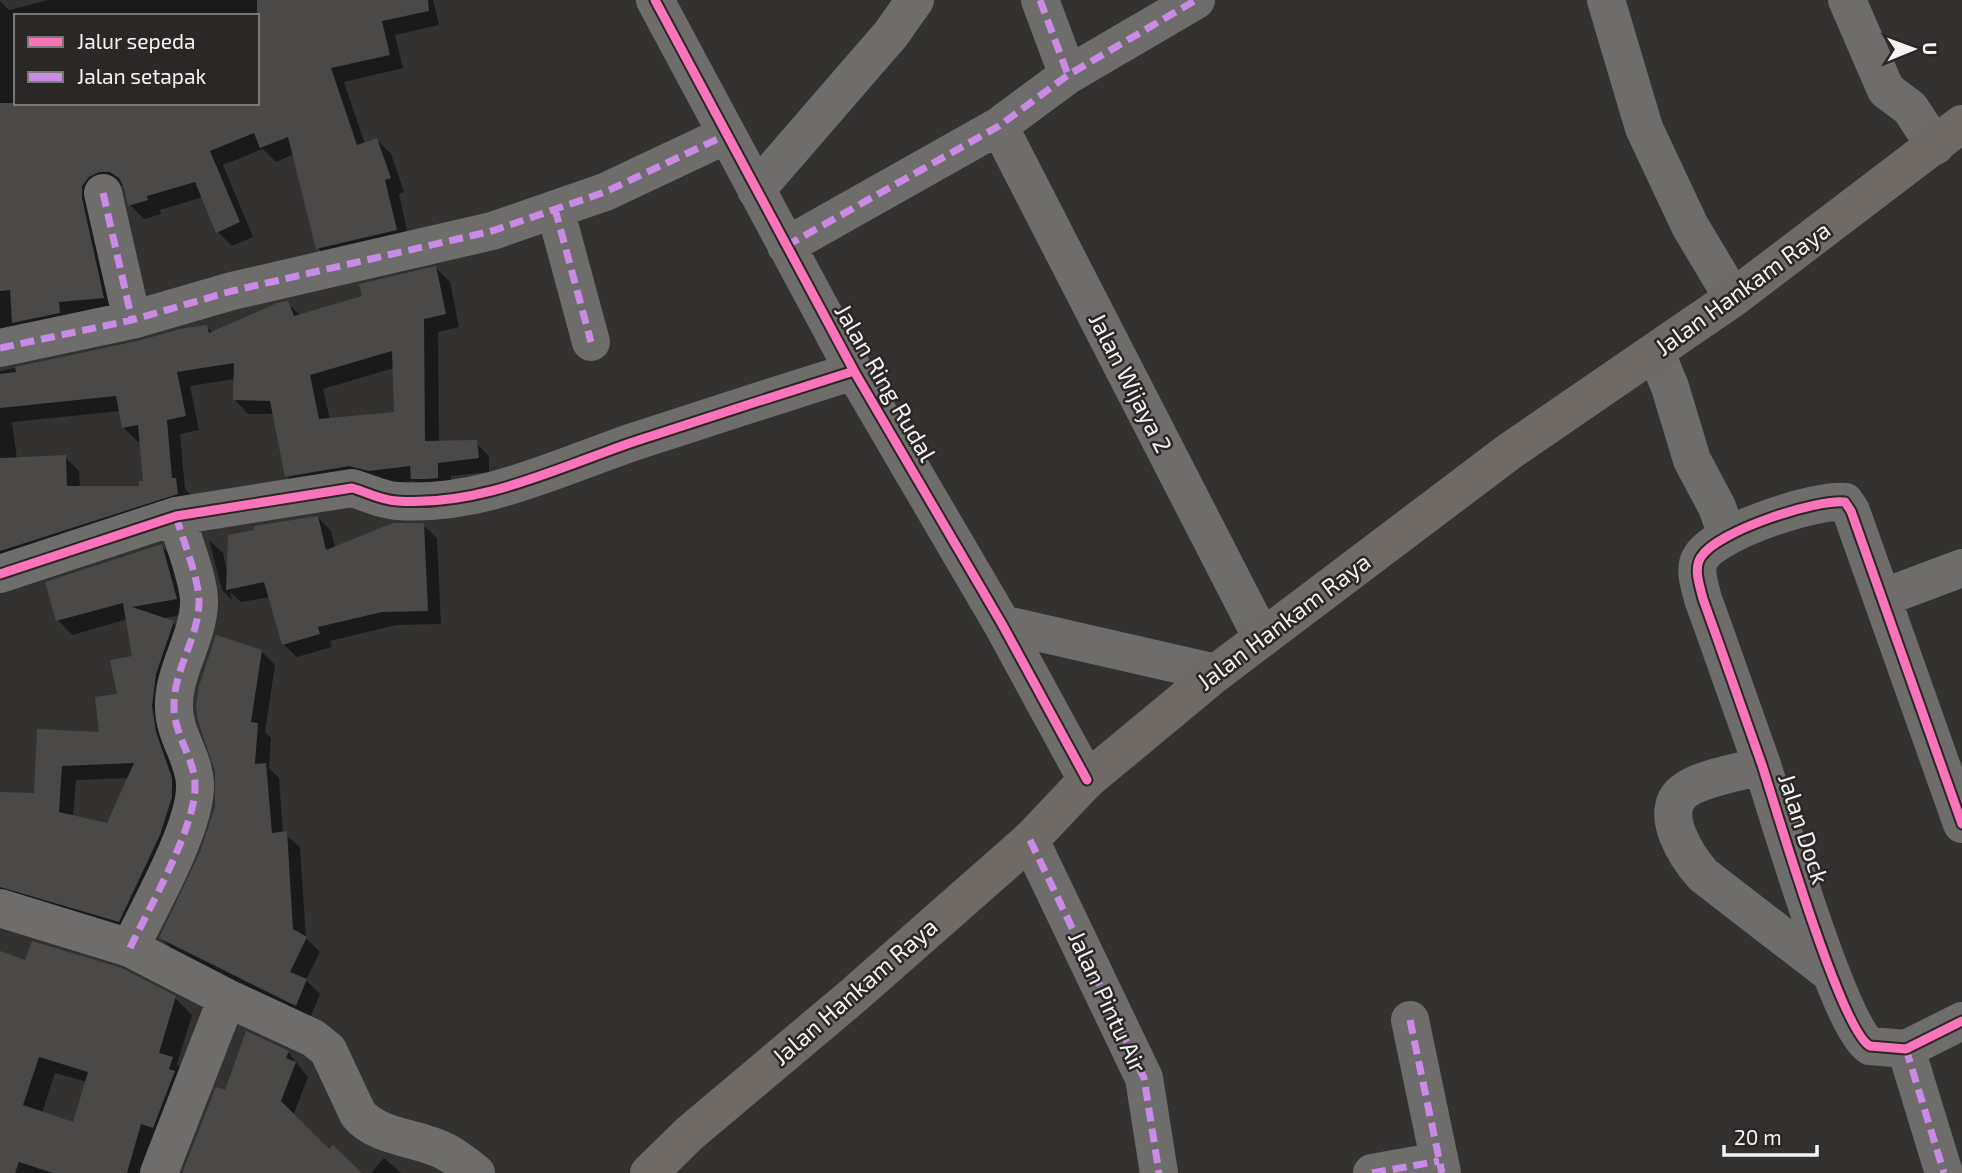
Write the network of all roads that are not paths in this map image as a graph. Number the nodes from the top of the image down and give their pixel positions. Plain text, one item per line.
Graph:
1 (656, 0) edge
2 (915, 0) edge
3 (1040, 0) edge
4 (1196, 0) edge
5 (1606, 0) edge
6 (1847, 0) edge
7 (1068, 75) junction
8 (999, 126) junction
9 (726, 135) junction
10 (1949, 135) edge
11 (756, 190) junction
12 (103, 193) dead end
13 (555, 209) junction
14 (786, 246) junction
15 (1733, 298) junction
16 (132, 320) junction
17 (591, 342) dead end
18 (0, 348) edge
19 (1656, 353) junction
20 (854, 371) junction
21 (176, 516) junction
22 (1722, 521) junction
23 (1962, 568) edge
24 (0, 574) edge
25 (1882, 598) junction
26 (1002, 624) junction
27 (1262, 638) junction
28 (1216, 673) junction
29 (1762, 766) junction
30 (1087, 780) junction
31 (1962, 824) edge
32 (1030, 840) junction
33 (0, 908) edge
34 (130, 948) junction
35 (1830, 974) junction
36 (227, 998) junction
37 (1410, 1020) dead end
38 (1962, 1021) edge
39 (1906, 1049) junction
40 (1440, 1167) edge
41 (159, 1173) edge
42 (475, 1173) edge
43 (649, 1173) edge
44 (1159, 1173) edge
45 (1372, 1173) edge
46 (1944, 1173) edge

1 - 9 street, Jalan Ring Rudal
2 - 11 street
3 - 7 street
4 - 7 street
5 - 15 street
6 - 10 street
7 - 8 street
8 - 14 street
8 - 27 street, Jalan Wijaya 2
9 - 11 street, Jalan Ring Rudal
9 - 13 street
10 - 15 main road, Jalan Hankam Raya
11 - 14 street, Jalan Ring Rudal
12 - 16 street
13 - 16 street
13 - 17 street
14 - 20 street, Jalan Ring Rudal
15 - 19 main road, Jalan Hankam Raya
16 - 18 street
19 - 22 street
19 - 27 main road, Jalan Hankam Raya
20 - 21 street
20 - 26 street, Jalan Ring Rudal
21 - 24 street
21 - 34 street
22 - 25 street, Jalan Dock
22 - 29 street, Jalan Dock
23 - 25 street
25 - 31 street
26 - 28 street
26 - 30 street, Jalan Ring Rudal
27 - 28 main road, Jalan Hankam Raya
28 - 30 main road, Jalan Hankam Raya
29 - 35 street, Jalan Dock
29 - 35 street
30 - 32 main road, Jalan Hankam Raya
32 - 43 main road, Jalan Hankam Raya
32 - 44 street, Jalan Pintu Air
33 - 34 street
34 - 36 street
35 - 39 street, Jalan Dock
36 - 41 street
36 - 42 street
37 - 40 street
38 - 39 street
39 - 46 street
40 - 45 street

